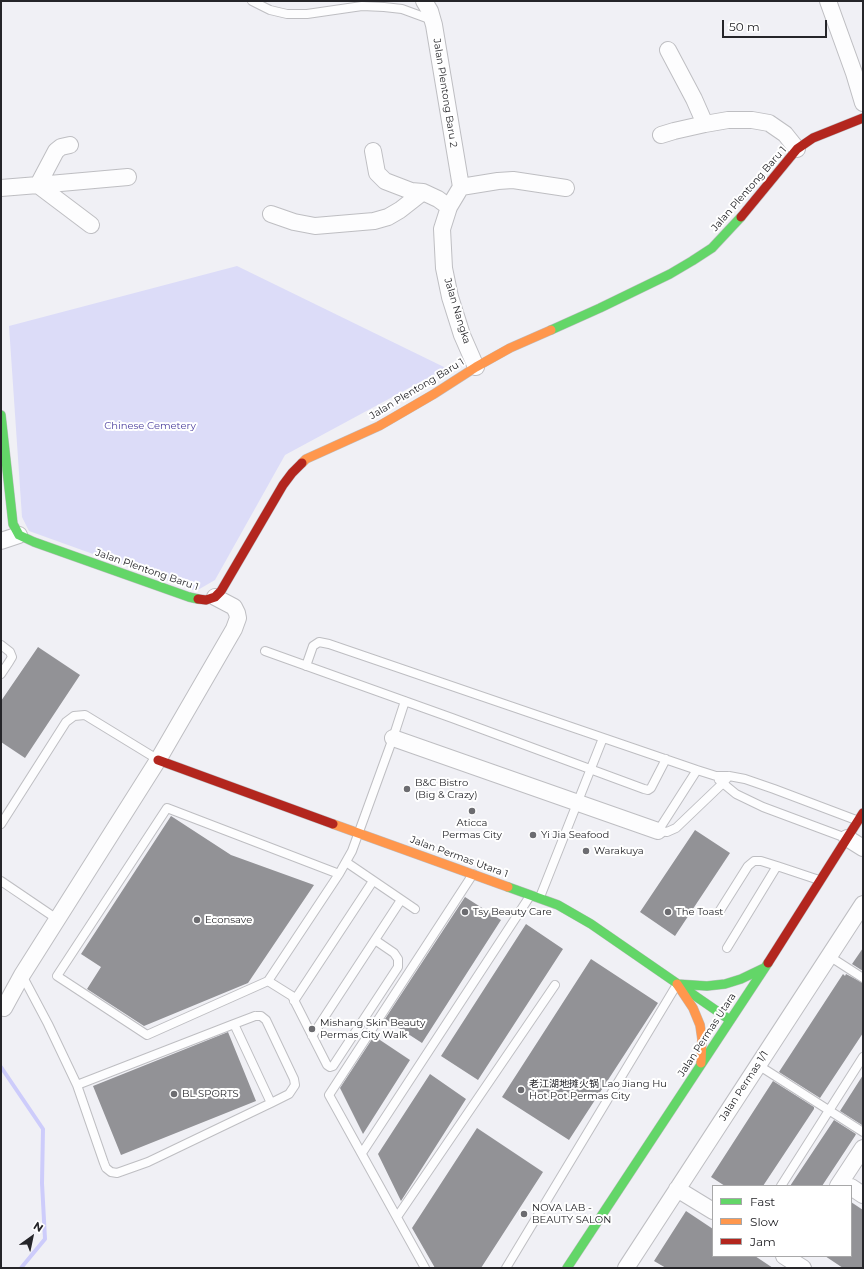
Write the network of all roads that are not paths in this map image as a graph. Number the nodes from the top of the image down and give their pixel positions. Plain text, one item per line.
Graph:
1 (252, 1) edge
2 (424, 1) edge
3 (828, 1) edge
4 (432, 20) junction
5 (668, 50) dead end
6 (863, 103) edge
7 (863, 118) edge
8 (705, 124) junction
9 (661, 135) dead end
10 (70, 144) dead end
11 (797, 149) junction
12 (373, 151) dead end
13 (128, 177) dead end
14 (38, 185) junction
15 (461, 187) junction
16 (1, 188) edge
17 (566, 188) dead end
18 (423, 192) junction
19 (448, 207) junction
20 (271, 214) dead end
21 (91, 225) dead end
22 (476, 367) junction
23 (1, 415) edge
24 (18, 535) junction
25 (1, 541) edge
26 (215, 597) junction
27 (1, 645) edge
28 (265, 651) dead end
29 (306, 666) junction
30 (1, 674) edge
31 (405, 701) junction
32 (393, 738) junction
33 (603, 738) junction
34 (158, 760) junction
35 (666, 760) junction
36 (590, 769) junction
37 (697, 770) junction
38 (716, 776) junction
39 (730, 776) junction
40 (722, 784) junction
41 (577, 802) junction
42 (861, 819) edge
43 (1, 824) edge
44 (658, 831) junction
45 (360, 833) junction
46 (846, 838) junction
47 (863, 848) edge
48 (346, 862) junction
49 (778, 866) junction
50 (339, 874) junction
51 (473, 874) junction
52 (373, 880) junction
53 (820, 880) junction
54 (1, 881) edge
55 (536, 896) junction
56 (401, 900) junction
57 (863, 904) edge
58 (415, 909) dead end
59 (719, 912) dead end
60 (58, 919) junction
61 (375, 940) junction
62 (727, 948) dead end
63 (829, 956) junction
64 (765, 968) junction
65 (22, 975) junction
66 (863, 978) edge
67 (268, 981) junction
68 (677, 984) junction
69 (555, 985) dead end
70 (294, 1001) junction
71 (4, 1008) dead end
72 (730, 1020) junction
73 (234, 1024) junction
74 (312, 1036) junction
75 (863, 1057) edge
76 (701, 1063) junction
77 (758, 1065) junction
78 (77, 1085) junction
79 (271, 1102) junction
80 (829, 1110) junction
81 (863, 1132) edge
82 (863, 1148) edge
83 (362, 1153) junction
84 (782, 1185) edge
85 (845, 1185) edge
86 (677, 1189) junction
87 (852, 1189) edge
88 (863, 1195) edge
89 (712, 1210) edge
90 (397, 1217) junction
91 (788, 1257) edge
92 (628, 1267) edge
93 (425, 1268) edge
94 (506, 1268) edge
95 (567, 1268) edge
96 (803, 1268) edge

1 - 4 lane
2 - 4 street, Jalan Plentong Baru 2
3 - 6 street
4 - 15 street, Jalan Plentong Baru 2
5 - 8 street
7 - 11 street, Jalan Plentong Baru 1
8 - 9 street
8 - 11 street
10 - 14 street
11 - 22 street, Jalan Plentong Baru 1
12 - 18 street
13 - 14 street
14 - 16 street
14 - 21 street
15 - 17 street
15 - 19 street, Jalan Nangka
18 - 19 street
18 - 20 street
19 - 22 street, Jalan Nangka
22 - 26 street, Jalan Plentong Baru 1
23 - 24 street
24 - 25 street
24 - 26 street, Jalan Plentong Baru 1
26 - 34 street
27 - 30 lane
28 - 29 lane
29 - 31 lane
29 - 33 lane
31 - 32 lane
31 - 36 lane
32 - 41 street
32 - 45 lane
33 - 35 lane
33 - 36 lane
34 - 43 lane
34 - 45 street, Jalan Permas Utara 1
34 - 60 street
35 - 36 lane
35 - 37 lane
36 - 41 lane
37 - 38 lane
37 - 44 lane
38 - 39 lane
38 - 40 lane
39 - 40 lane
39 - 42 lane
40 - 44 lane
40 - 46 lane
41 - 44 street
41 - 55 lane
42 - 46 street, Jalan Permas Utara
45 - 48 lane
45 - 51 street, Jalan Permas Utara 1
46 - 47 street
46 - 53 street, Jalan Permas Utara
48 - 50 lane
48 - 52 lane
49 - 53 lane
49 - 59 lane
49 - 62 lane
50 - 67 lane
50 - 67 lane
51 - 55 street, Jalan Permas Utara 1
51 - 83 lane
52 - 56 lane
52 - 70 lane
53 - 64 street, Jalan Permas Utara
54 - 60 lane
55 - 68 street, Jalan Permas Utara 1
55 - 83 lane
56 - 58 lane
56 - 61 lane
57 - 63 street, Jalan Permas 1/1
60 - 65 street
61 - 74 lane
61 - 74 lane
63 - 66 lane
63 - 77 street, Jalan Permas 1/1
64 - 68 street
64 - 72 street, Jalan Permas Utara
65 - 71 street
65 - 78 lane
67 - 70 lane
68 - 72 street, Jalan Permas Utara 1
68 - 76 street
68 - 94 lane
69 - 90 lane
70 - 74 lane
72 - 76 street, Jalan Permas Utara
73 - 78 lane
73 - 79 lane
73 - 79 lane
75 - 80 lane
76 - 95 street, Jalan Permas Utara
77 - 80 lane
77 - 86 street, Jalan Permas 1/1
78 - 79 lane
80 - 81 lane
80 - 84 lane
82 - 85 street
83 - 90 lane
86 - 89 street
86 - 92 street, Jalan Permas 1/1
87 - 88 street
90 - 93 lane
91 - 96 street

